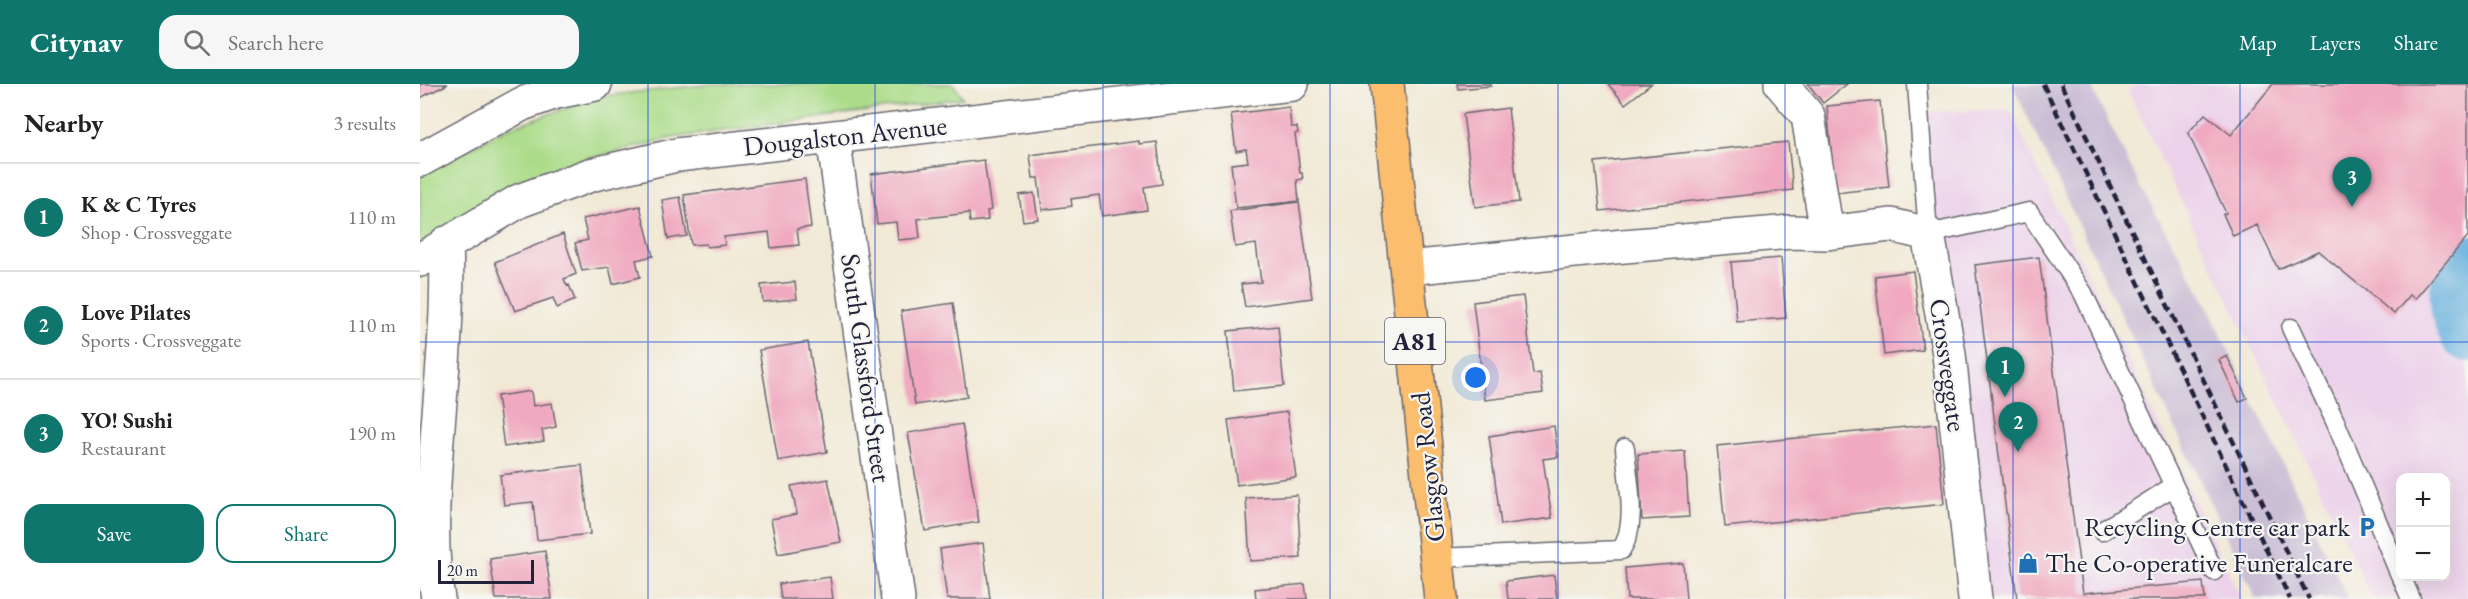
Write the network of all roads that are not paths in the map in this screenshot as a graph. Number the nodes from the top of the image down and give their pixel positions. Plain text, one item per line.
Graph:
1 (595, 84) edge
2 (1292, 84) edge
3 (1387, 84) edge
4 (1781, 84) edge
5 (1917, 84) edge
6 (833, 137) junction
7 (420, 160) edge
8 (1827, 233) junction
9 (1928, 234) junction
10 (433, 251) edge
11 (1408, 268) junction
12 (2291, 328) dead end
13 (1625, 448) dead end
14 (2175, 486) junction
15 (2102, 531) dead end
16 (1437, 558) junction
17 (2396, 564) edge
18 (2214, 571) dead end
19 (2403, 581) edge
20 (438, 599) edge
21 (898, 599) edge
22 (1441, 599) edge
23 (1975, 599) edge
24 (2411, 599) edge

1 - 7 street
2 - 6 street, Dougalston Avenue
3 - 11 main road, Glasgow Road / A81
4 - 8 street
5 - 9 lane
6 - 10 street, Dougalston Avenue
6 - 21 street, South Glassford Street
8 - 9 street
8 - 11 street
9 - 14 lane
9 - 23 street, Crossveggate
10 - 20 street
11 - 16 main road, Glasgow Road / A81
12 - 17 lane
13 - 16 lane
14 - 15 lane
14 - 18 lane
16 - 22 main road, Glasgow Road / A81
19 - 24 lane

